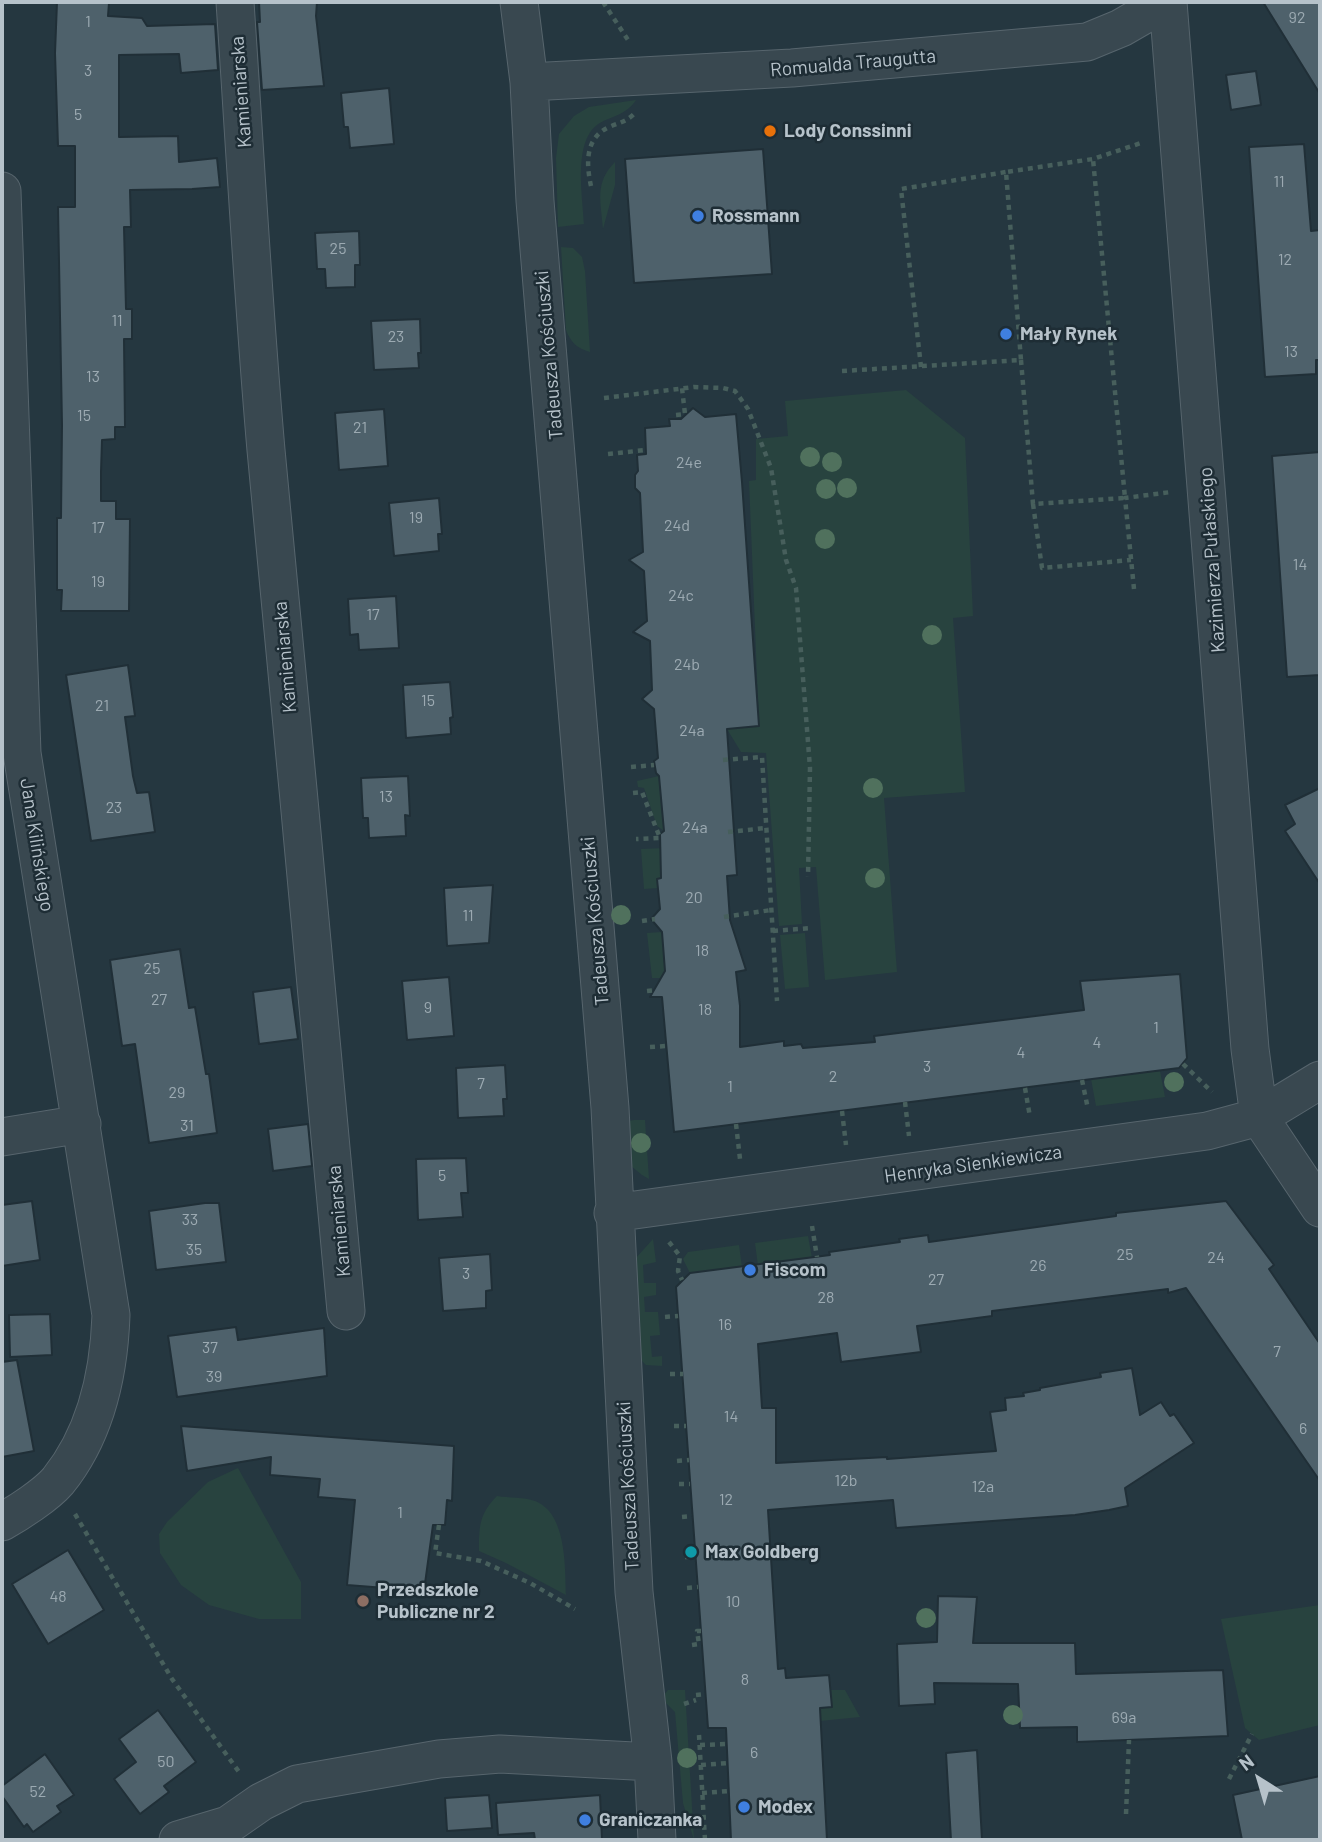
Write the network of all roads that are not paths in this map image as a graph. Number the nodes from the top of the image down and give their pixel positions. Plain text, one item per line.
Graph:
1 (234, 2) edge
2 (519, 2) edge
3 (1167, 2) edge
4 (529, 82) junction
5 (2, 191) edge
6 (6, 435) edge
7 (12, 755) edge
8 (1320, 1080) edge
9 (1259, 1117) junction
10 (82, 1124) junction
11 (2, 1137) edge
12 (1320, 1208) edge
13 (613, 1213) junction
14 (346, 1311) dead end
15 (2, 1522) edge
16 (653, 1762) junction
17 (177, 1840) edge
18 (657, 1840) edge

1 - 14 street, Kamieniarska
2 - 4 street, Tadeusza Kościuszki
3 - 4 street, Romualda Traugutta
3 - 9 street, Kazimierza Pułaskiego
4 - 13 street, Tadeusza Kościuszki
5 - 6 street, Jana Kilińskiego
6 - 7 street, Jana Kilińskiego
7 - 10 street, Jana Kilińskiego
8 - 9 street, Henryka Sienkiewicza
9 - 12 street
9 - 13 street, Henryka Sienkiewicza
10 - 11 street
10 - 15 street, Jana Kilińskiego
13 - 16 street, Tadeusza Kościuszki
16 - 17 street
16 - 18 street, Tadeusza Kościuszki

